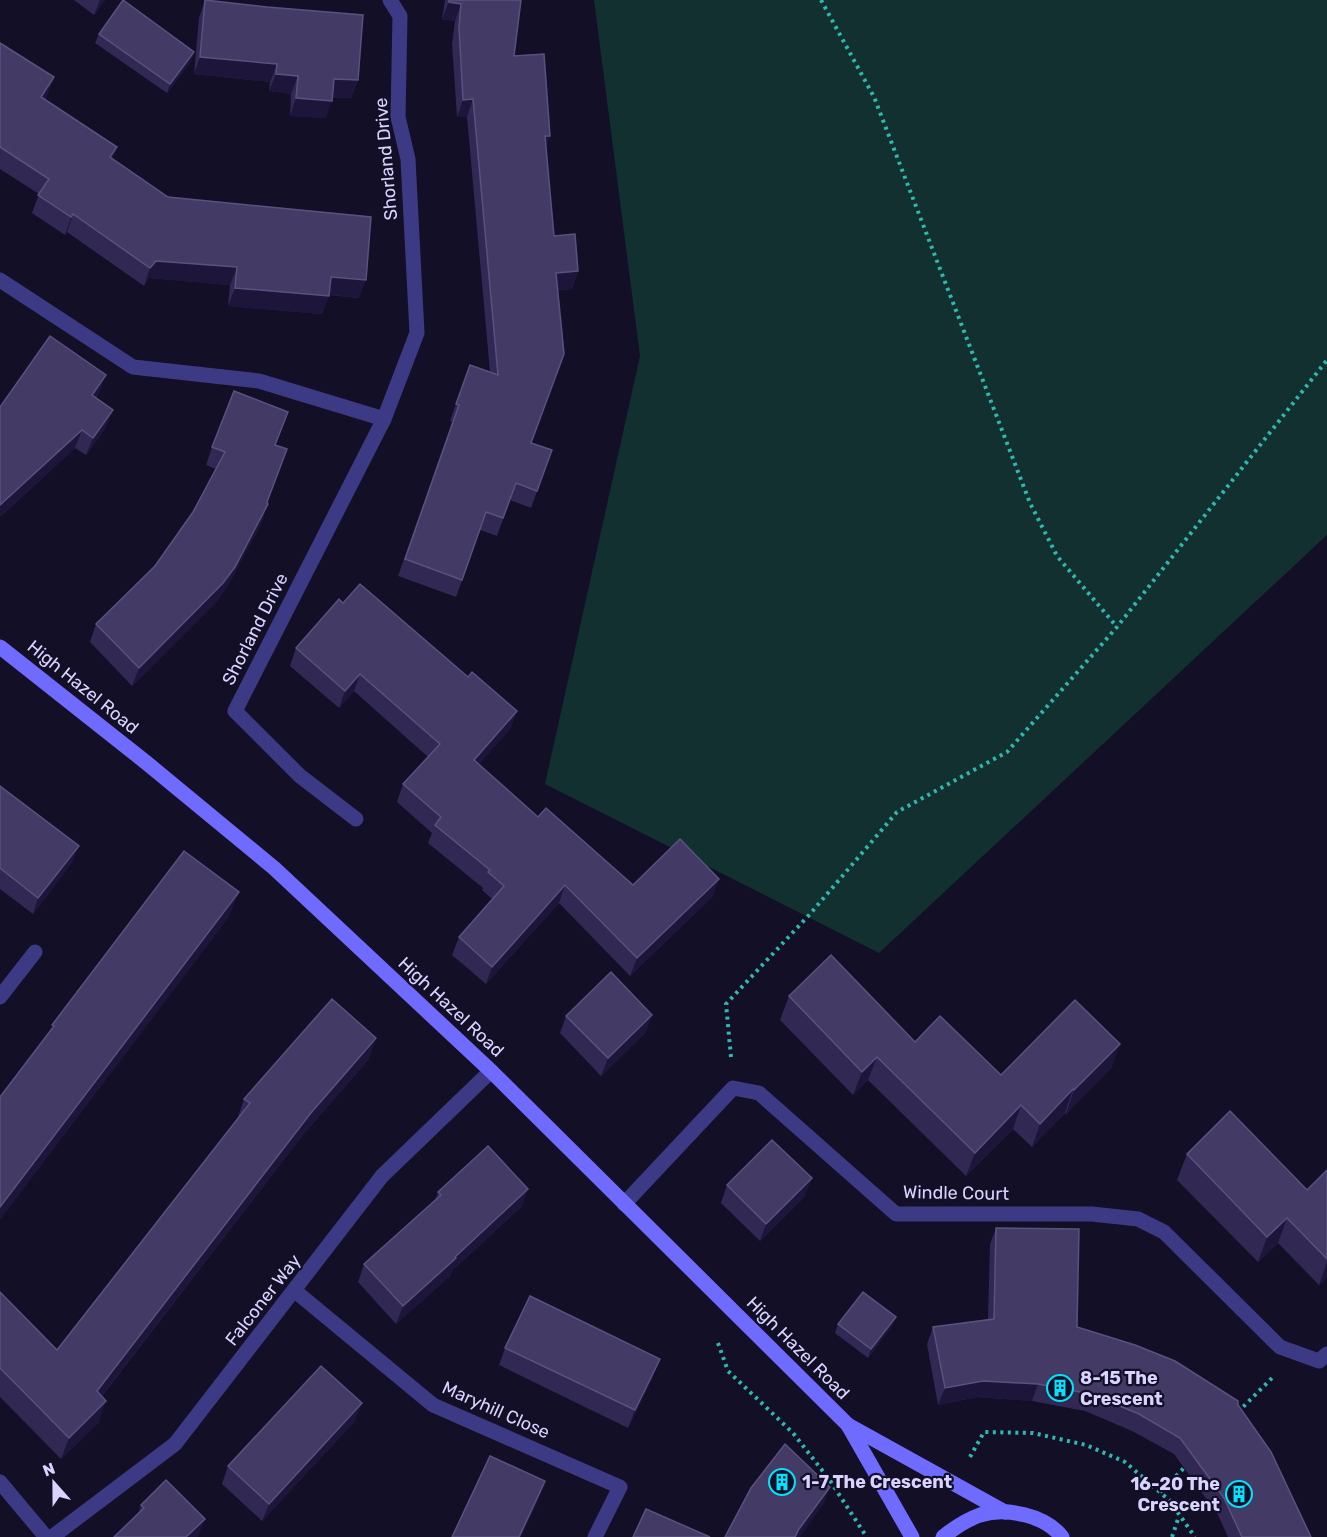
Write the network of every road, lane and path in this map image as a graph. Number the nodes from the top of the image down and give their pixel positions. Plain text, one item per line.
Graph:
1 (390, 0) edge
2 (821, 0) edge
3 (0, 280) edge
4 (1327, 360) edge
5 (384, 419) junction
6 (1118, 627) junction
7 (0, 647) edge
8 (356, 819) dead end
9 (36, 952) dead end
10 (0, 998) edge
11 (491, 1071) junction
12 (734, 1088) junction
13 (624, 1204) junction
14 (295, 1291) junction
15 (742, 1320) junction
16 (1296, 1352) junction
17 (1325, 1361) edge
18 (1232, 1418) edge
19 (848, 1425) junction
20 (969, 1458) dead end
21 (1192, 1460) edge
22 (0, 1482) edge
23 (1161, 1492) junction
24 (1005, 1512) junction
25 (1180, 1515) junction
26 (866, 1536) edge
27 (46, 1537) edge
28 (52, 1537) edge
29 (595, 1537) edge
30 (912, 1537) edge
31 (943, 1537) edge
32 (1062, 1537) edge
33 (1172, 1537) edge
34 (1195, 1537) edge

1 - 5 street, Shorland Drive
2 - 6 path
3 - 5 street
4 - 6 path
5 - 8 street, Shorland Drive
6 - 12 path
7 - 11 main road, High Hazel Road
9 - 10 street
11 - 13 main road, High Hazel Road
11 - 14 street, Falconer Way
12 - 13 street
12 - 16 street, Windle Court
13 - 15 main road, High Hazel Road
14 - 28 street, Falconer Way
14 - 29 street, Maryhill Close
15 - 19 main road, High Hazel Road
15 - 26 path
16 - 17 street, Windle Court
16 - 18 path
19 - 24 main road, High Hazel Road
19 - 30 main road, High Hazel Road
20 - 23 path
21 - 23 path
22 - 27 street
23 - 25 path
24 - 31 main road
24 - 32 main road
25 - 33 path
25 - 34 path

